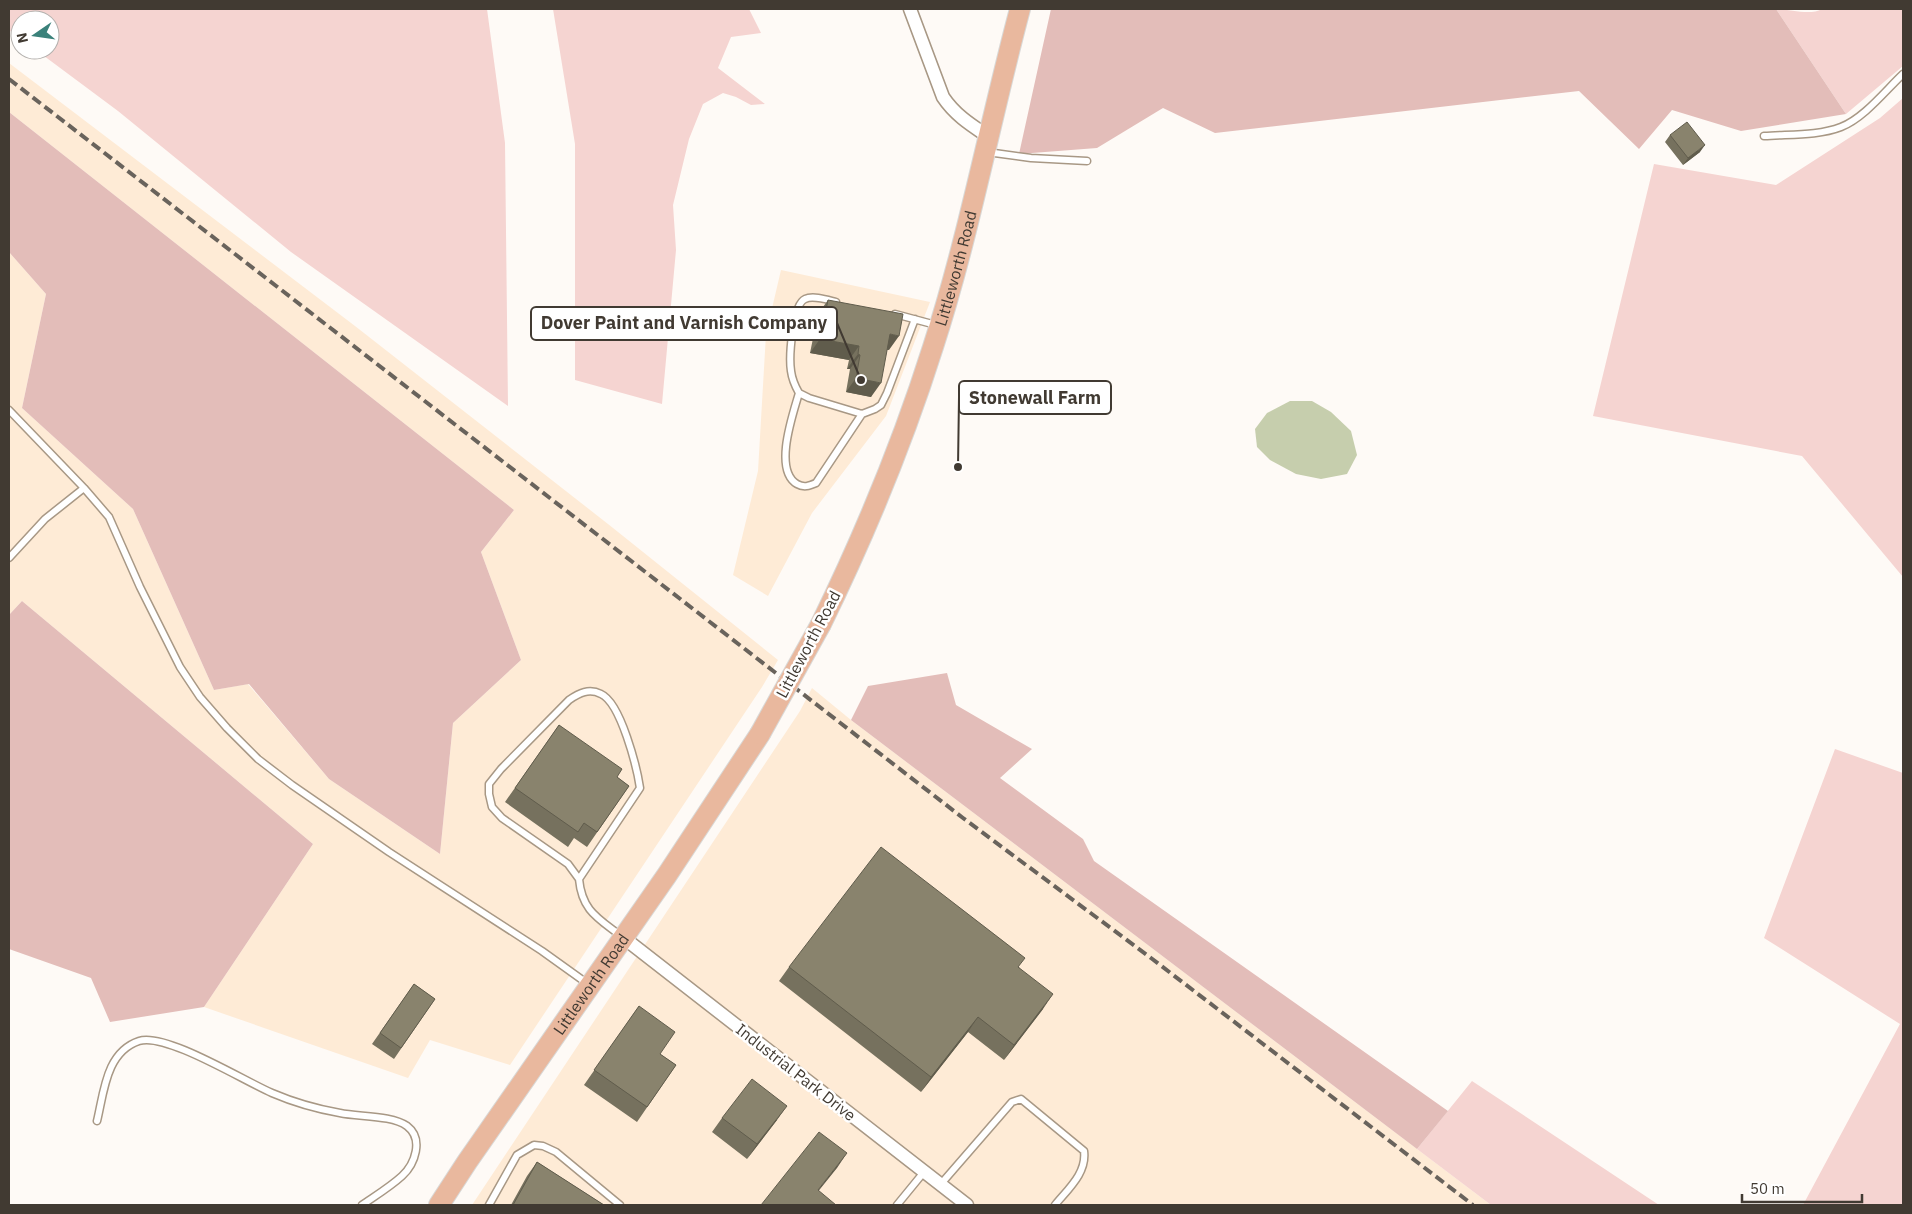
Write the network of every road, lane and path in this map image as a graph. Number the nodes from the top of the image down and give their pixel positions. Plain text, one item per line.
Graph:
1 (910, 9) edge
2 (1020, 9) edge
3 (1903, 74) edge
4 (1764, 136) dead end
5 (988, 145) junction
6 (1087, 161) dead end
7 (841, 303) edge
8 (888, 312) edge
9 (915, 319) junction
10 (940, 326) junction
11 (799, 394) junction
12 (9, 410) edge
13 (862, 414) junction
14 (84, 488) junction
15 (9, 558) edge
16 (579, 880) junction
17 (624, 938) junction
18 (591, 987) junction
19 (98, 1121) dead end
20 (924, 1172) junction
21 (940, 1185) junction
22 (362, 1205) edge
23 (439, 1205) edge
24 (489, 1205) edge
25 (620, 1205) edge
26 (897, 1205) edge
27 (967, 1205) edge
28 (1055, 1205) edge

1 - 5 street
2 - 5 main road, Littleworth Road
3 - 4 lane
5 - 6 lane
5 - 10 main road, Littleworth Road
7 - 11 lane
8 - 9 lane
9 - 10 lane
9 - 13 lane
10 - 17 main road, Littleworth Road, bridge
11 - 13 lane
11 - 13 lane
12 - 14 lane
14 - 15 lane
14 - 18 lane
16 - 16 lane
16 - 17 lane
17 - 18 main road, Littleworth Road
17 - 20 street, Industrial Park Drive
18 - 23 main road, Littleworth Road
19 - 22 lane
20 - 21 street, Industrial Park Drive
20 - 26 lane
21 - 27 street, Industrial Park Drive
21 - 28 lane
24 - 25 lane

